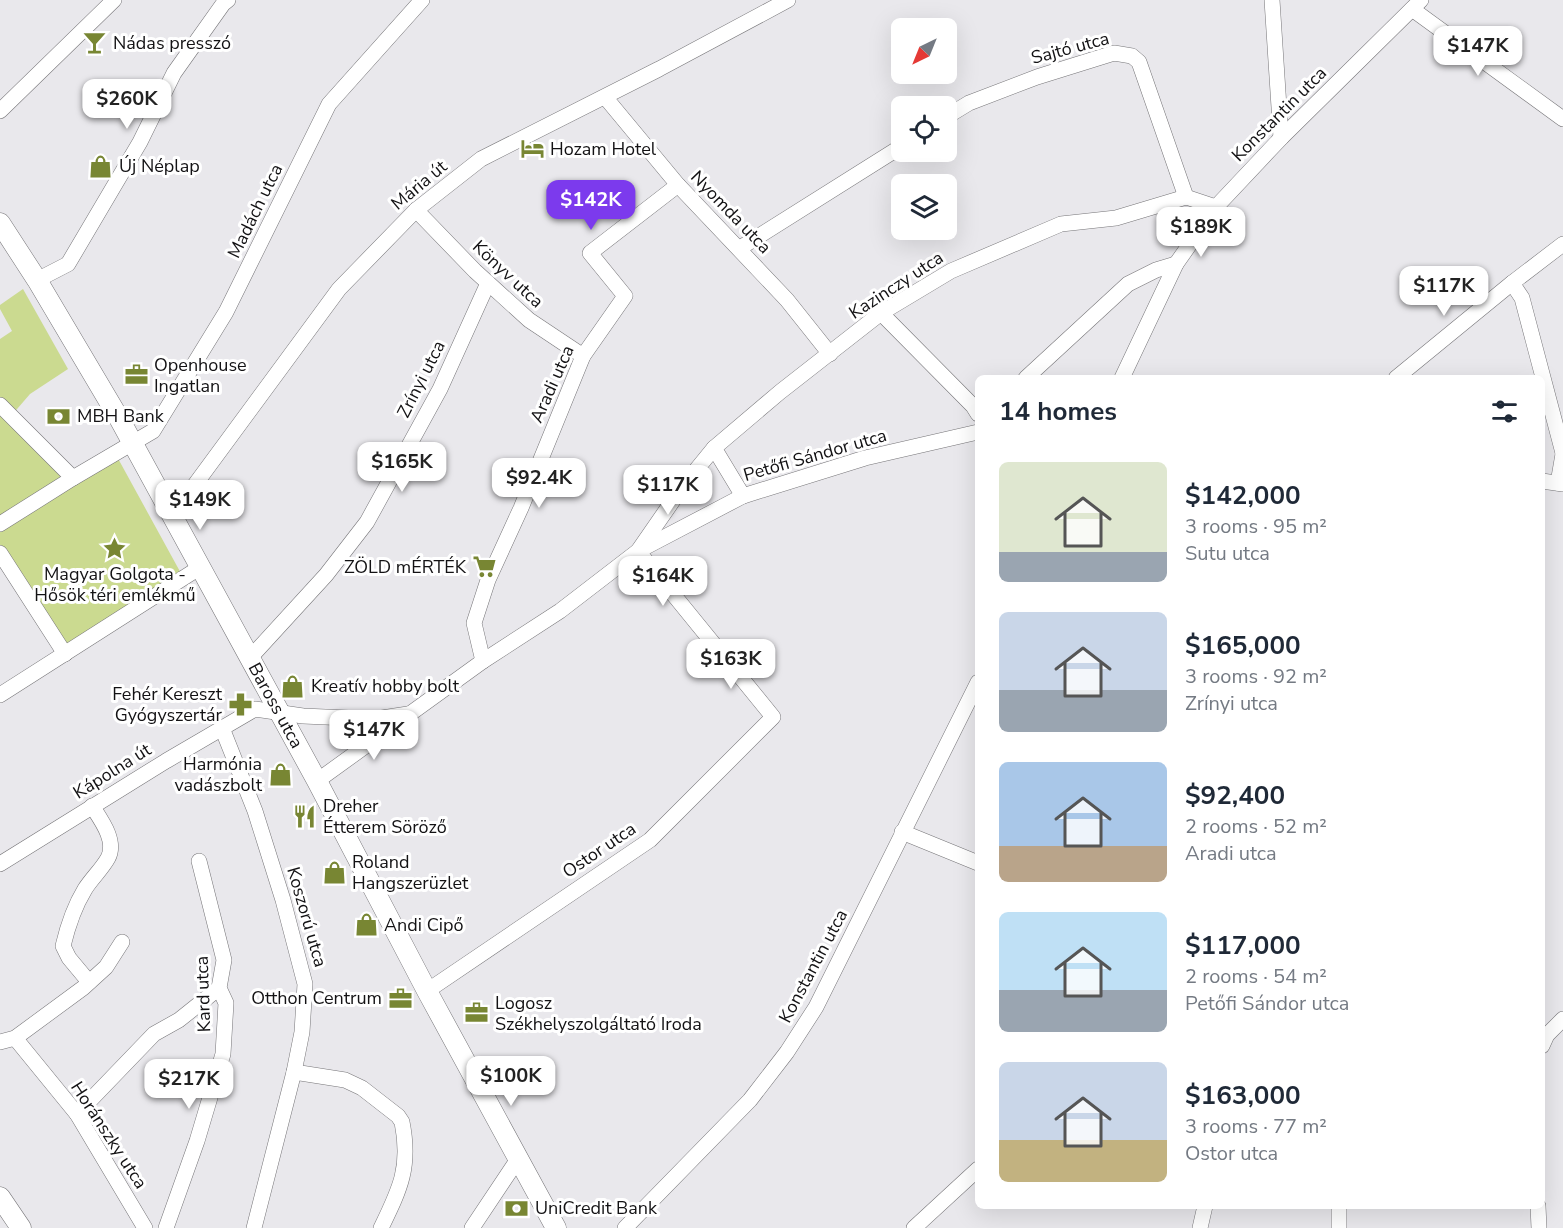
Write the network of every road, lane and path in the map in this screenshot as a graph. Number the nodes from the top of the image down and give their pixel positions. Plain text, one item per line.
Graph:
1 (114, 0) edge
2 (228, 0) edge
3 (422, 0) edge
4 (788, 0) edge
5 (1272, 0) edge
6 (1416, 4) edge
7 (605, 97) junction
8 (957, 110) edge
9 (0, 111) edge
10 (1563, 119) edge
11 (1281, 138) junction
12 (891, 153) edge
13 (678, 185) junction
14 (1186, 197) junction
15 (1216, 207) junction
16 (416, 210) junction
17 (0, 223) edge
18 (1563, 244) edge
19 (740, 248) junction
20 (1176, 264) junction
21 (37, 280) junction
22 (488, 283) junction
23 (1512, 283) junction
24 (881, 313) junction
25 (830, 354) junction
26 (583, 356) junction
27 (1029, 375) edge
28 (1123, 375) edge
29 (1400, 375) edge
30 (1542, 375) edge
31 (1545, 386) edge
32 (0, 405) edge
33 (975, 409) edge
34 (975, 433) edge
35 (131, 444) junction
36 (714, 448) junction
37 (1563, 454) edge
38 (73, 478) junction
39 (1545, 481) edge
40 (1561, 483) edge
41 (743, 496) junction
42 (169, 512) junction
43 (0, 524) edge
44 (638, 550) junction
45 (0, 553) edge
46 (199, 568) junction
47 (65, 654) junction
48 (249, 659) junction
49 (483, 661) junction
50 (975, 688) edge
51 (0, 694) edge
52 (280, 713) junction
53 (411, 714) junction
54 (222, 728) junction
55 (317, 781) junction
56 (92, 806) junction
57 (902, 832) junction
58 (199, 861) dead end
59 (975, 862) edge
60 (0, 864) edge
61 (122, 942) dead end
62 (89, 982) junction
63 (219, 988) junction
64 (427, 991) junction
65 (1563, 1018) edge
66 (1545, 1036) edge
67 (7, 1040) edge
68 (294, 1072) junction
69 (77, 1114) junction
70 (518, 1159) junction
71 (975, 1172) edge
72 (0, 1197) edge
73 (1204, 1209) edge
74 (1339, 1209) edge
75 (1538, 1209) edge
76 (21, 1228) edge
77 (145, 1228) edge
78 (166, 1228) edge
79 (254, 1228) edge
80 (381, 1228) edge
81 (472, 1228) edge
82 (556, 1228) edge
83 (625, 1228) edge
84 (914, 1228) edge
85 (1200, 1228) edge
86 (1339, 1228) edge
87 (1539, 1228) edge

1 - 9 street
2 - 21 street
3 - 35 street, Madách utca
4 - 7 street, Mária út
5 - 11 street
6 - 10 street
6 - 11 street, Konstantin utca
7 - 13 street, Nyomda utca
7 - 16 street, Mária út
8 - 14 street, Sajtó utca
11 - 15 street, Konstantin utca
12 - 19 street
13 - 19 street, Nyomda utca
13 - 26 street, Aradi utca
14 - 15 street
14 - 24 street, Kazinczy utca
15 - 20 street, Konstantin utca
16 - 22 street, Könyv utca
16 - 42 street, Mária út
17 - 21 street, Baross utca
18 - 23 street
19 - 25 street, Nyomda utca
20 - 27 street
20 - 28 street, Konstantin utca
21 - 35 street, Baross utca
22 - 26 street, Könyv utca
22 - 48 street, Zrínyi utca
23 - 29 street
23 - 30 street
24 - 25 street, Kazinczy utca
24 - 33 street
25 - 36 street, Kazinczy utca
26 - 49 street, Aradi utca
31 - 37 street
32 - 38 street
34 - 41 street, Petőfi Sándor utca
35 - 38 street, Madách utca
35 - 42 street, Baross utca
36 - 41 street
36 - 44 street, Petőfi Sándor utca
37 - 40 street
38 - 43 street, Madách utca
39 - 40 street
41 - 44 street, Petőfi Sándor utca
42 - 46 street, Baross utca
44 - 49 street, Petőfi Sándor utca
44 - 64 street, Ostor utca
45 - 47 street
46 - 47 street
46 - 48 street, Baross utca
47 - 51 street
48 - 52 street, Baross utca
49 - 53 street, Petőfi Sándor utca
50 - 57 street, Konstantin utca
52 - 53 street, Petőfi Sándor utca
52 - 54 street, Kápolna út
52 - 55 street, Baross utca
53 - 55 street, Petőfi Sándor utca
54 - 56 street, Kápolna út
54 - 68 street, Koszorú utca
55 - 64 street, Baross utca
56 - 60 street, Kápolna út
56 - 62 street
57 - 59 street
57 - 83 street, Konstantin utca
58 - 63 street, Kard utca
61 - 62 street
62 - 67 street
63 - 69 street
63 - 78 street, Kard utca
64 - 70 street, Baross utca
65 - 66 street
67 - 69 street, Horánszky utca
68 - 79 street, Koszorú utca
68 - 80 street
69 - 77 street, Horánszky utca
70 - 81 street
70 - 82 street, Baross utca
71 - 84 street
72 - 76 street
73 - 85 street
74 - 86 street
75 - 87 street

